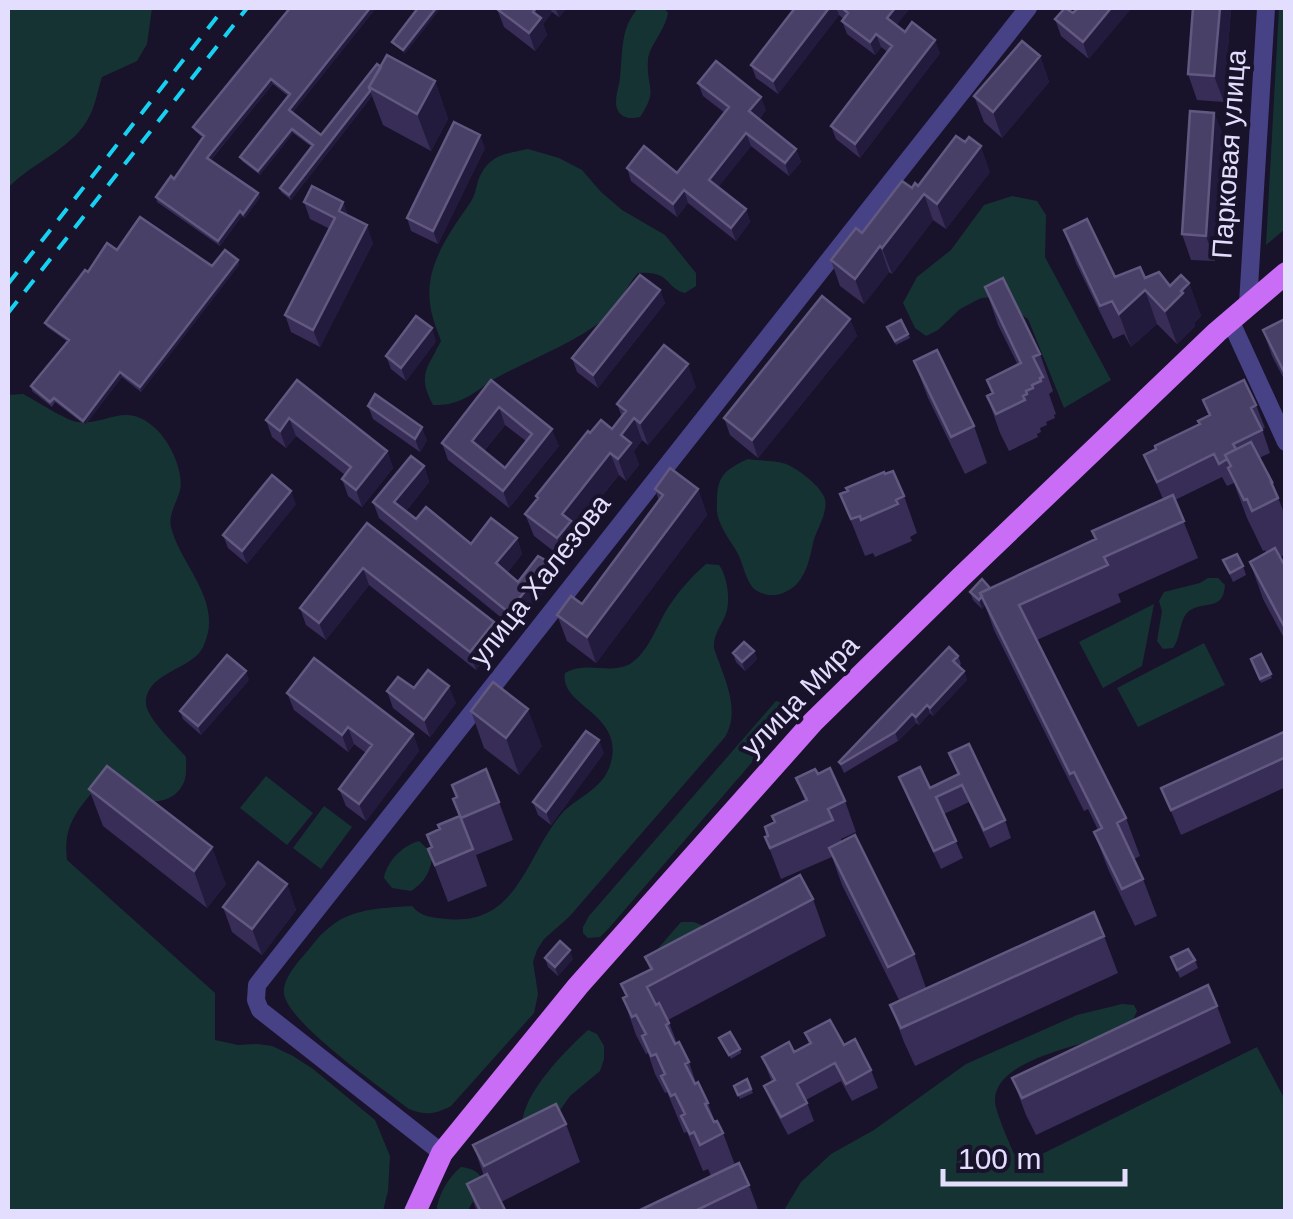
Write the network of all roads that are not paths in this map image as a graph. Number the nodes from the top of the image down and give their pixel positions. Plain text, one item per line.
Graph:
1 (1028, 8) edge
2 (1266, 8) edge
3 (1286, 273) edge
4 (1248, 304) junction
5 (1230, 320) junction
6 (1286, 442) edge
7 (442, 1153) junction
8 (416, 1212) edge

1 - 7 street, улица Халезова
2 - 4 street, Парковая улица
3 - 4 main road, улица Мира
4 - 5 main road, улица Мира
5 - 6 street
5 - 7 main road, улица Мира
7 - 8 main road, улица Мира

